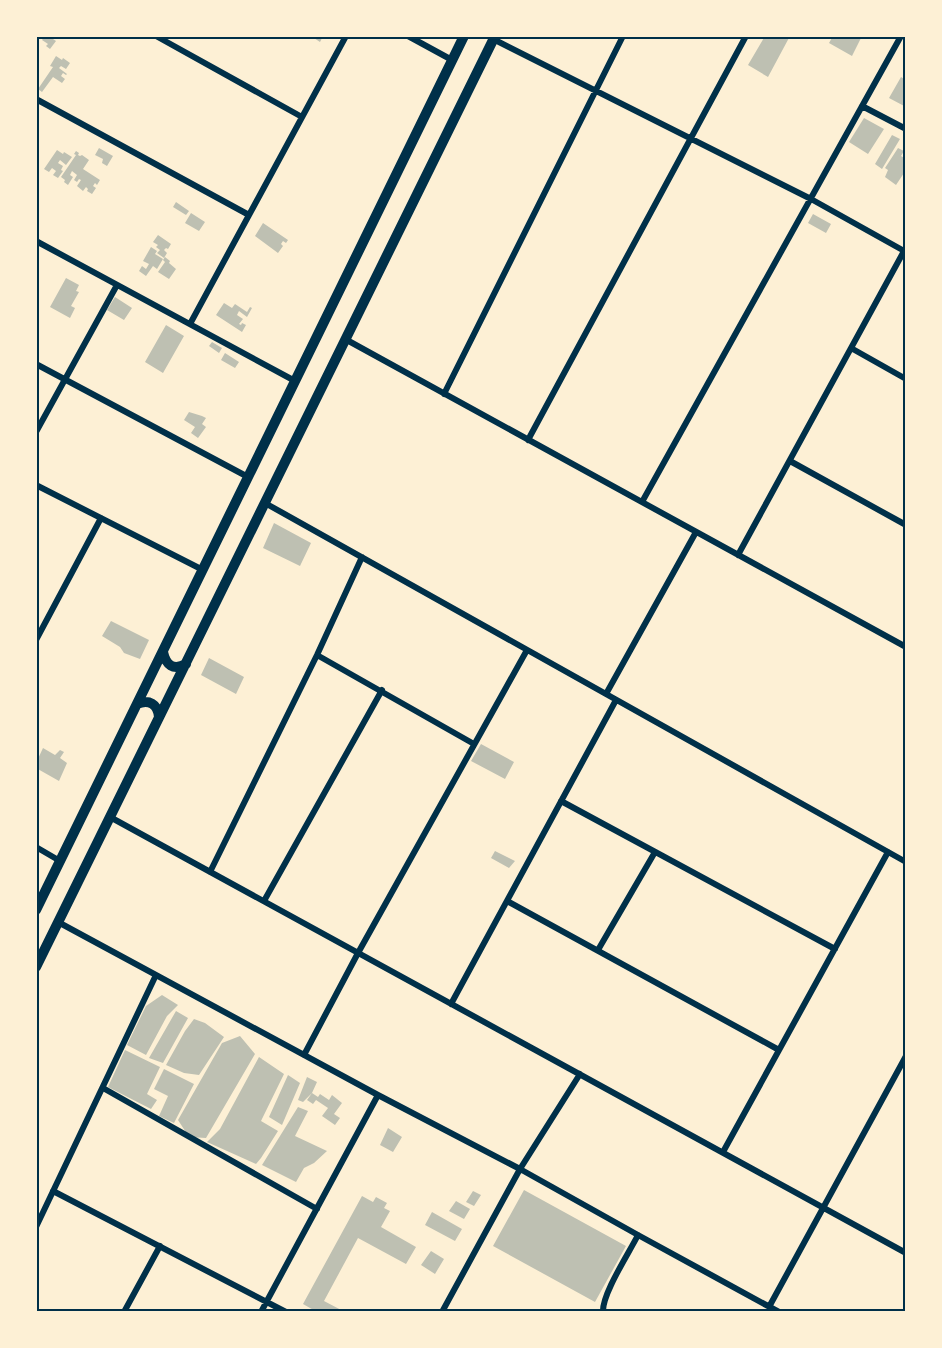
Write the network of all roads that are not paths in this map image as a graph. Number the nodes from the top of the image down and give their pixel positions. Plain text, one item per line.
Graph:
1 (156, 36) edge
2 (346, 36) edge
3 (408, 36) edge
4 (464, 36) edge
5 (623, 36) edge
6 (747, 36) edge
7 (901, 36) edge
8 (494, 37) edge
9 (452, 60) junction
10 (596, 90) junction
11 (36, 99) edge
12 (862, 106) junction
13 (302, 117) junction
14 (906, 129) edge
15 (691, 138) junction
16 (811, 199) junction
17 (249, 215) junction
18 (36, 241) edge
19 (905, 251) edge
20 (117, 285) junction
21 (190, 324) junction
22 (345, 339) junction
23 (851, 348) junction
24 (36, 364) edge
25 (906, 379) edge
26 (65, 380) junction
27 (295, 381) junction
28 (444, 394) junction
29 (36, 432) edge
30 (528, 440) junction
31 (790, 461) junction
32 (248, 477) junction
33 (36, 485) edge
34 (642, 502) junction
35 (265, 503) junction
36 (101, 518) junction
37 (906, 525) edge
38 (696, 532) junction
39 (738, 555) junction
40 (362, 557) junction
41 (202, 570) junction
42 (36, 640) edge
43 (906, 647) edge
44 (528, 650) junction
45 (163, 652) junction
46 (317, 654) junction
47 (186, 664) junction
48 (382, 690) junction
49 (606, 694) junction
50 (616, 700) junction
51 (137, 705) junction
52 (159, 717) junction
53 (474, 744) junction
54 (561, 801) junction
55 (110, 817) junction
56 (36, 848) edge
57 (655, 852) junction
58 (888, 852) junction
59 (60, 861) junction
60 (906, 862) edge
61 (210, 872) junction
62 (264, 901) junction
63 (507, 901) junction
64 (36, 910) edge
65 (58, 922) junction
66 (835, 949) junction
67 (598, 950) junction
68 (358, 953) junction
69 (36, 968) edge
70 (156, 975) junction
71 (451, 1004) junction
72 (779, 1050) junction
73 (304, 1055) junction
74 (906, 1056) edge
75 (580, 1074) junction
76 (102, 1088) junction
77 (378, 1095) junction
78 (723, 1152) junction
79 (520, 1169) junction
80 (53, 1191) junction
81 (823, 1207) junction
82 (316, 1209) junction
83 (36, 1227) edge
84 (638, 1235) junction
85 (160, 1246) junction
86 (906, 1252) edge
87 (266, 1302) junction
88 (769, 1306) junction
89 (124, 1312) edge
90 (261, 1312) edge
91 (286, 1312) edge
92 (442, 1312) edge
93 (603, 1312) edge
94 (779, 1312) edge

1 - 13 street
2 - 13 street
3 - 9 street
4 - 9 street
5 - 10 street
6 - 15 street
7 - 12 street
8 - 10 street
8 - 22 street
9 - 27 street
10 - 15 street
10 - 28 street
11 - 17 street
12 - 14 street
12 - 16 street
13 - 17 street
15 - 16 street
15 - 30 street
16 - 19 street
16 - 34 street
17 - 21 street
18 - 20 street
19 - 23 street
20 - 21 street
20 - 26 street
21 - 27 street
22 - 28 street
22 - 35 street
23 - 25 street
23 - 31 street
24 - 26 street
26 - 29 street
26 - 32 street
27 - 32 street
28 - 30 street
30 - 34 street
31 - 37 street
31 - 39 street
32 - 41 street
33 - 36 street
34 - 38 street
35 - 40 street
35 - 47 street
36 - 41 street
36 - 42 street
38 - 39 street
38 - 49 street
39 - 43 street
40 - 44 street
40 - 46 street
41 - 45 street
44 - 49 street
44 - 53 street
45 - 47 street
45 - 51 street
46 - 48 street
46 - 61 street
47 - 52 street
48 - 53 street
48 - 62 street
49 - 50 street
50 - 54 street
50 - 58 street
51 - 52 street
51 - 59 street
52 - 55 street
53 - 68 street
54 - 57 street
54 - 63 street
55 - 61 street
55 - 65 street
56 - 59 street
57 - 66 street
57 - 67 street
58 - 60 street
58 - 66 street
59 - 64 street
61 - 62 street
62 - 68 street
63 - 67 street
63 - 71 street
65 - 69 street
65 - 70 street
66 - 72 street
67 - 72 street
68 - 71 street
68 - 73 street
70 - 73 street
70 - 76 street
71 - 75 street
72 - 78 street
73 - 77 street
74 - 81 street
75 - 78 street
75 - 79 street
76 - 80 street
76 - 82 street
77 - 79 street
77 - 82 street
78 - 81 street
79 - 84 street
79 - 92 street
80 - 83 street
80 - 85 street
81 - 86 street
81 - 88 street
82 - 87 street
84 - 88 street
84 - 93 street
85 - 87 street
85 - 89 street
87 - 90 street
87 - 91 street
88 - 94 street

